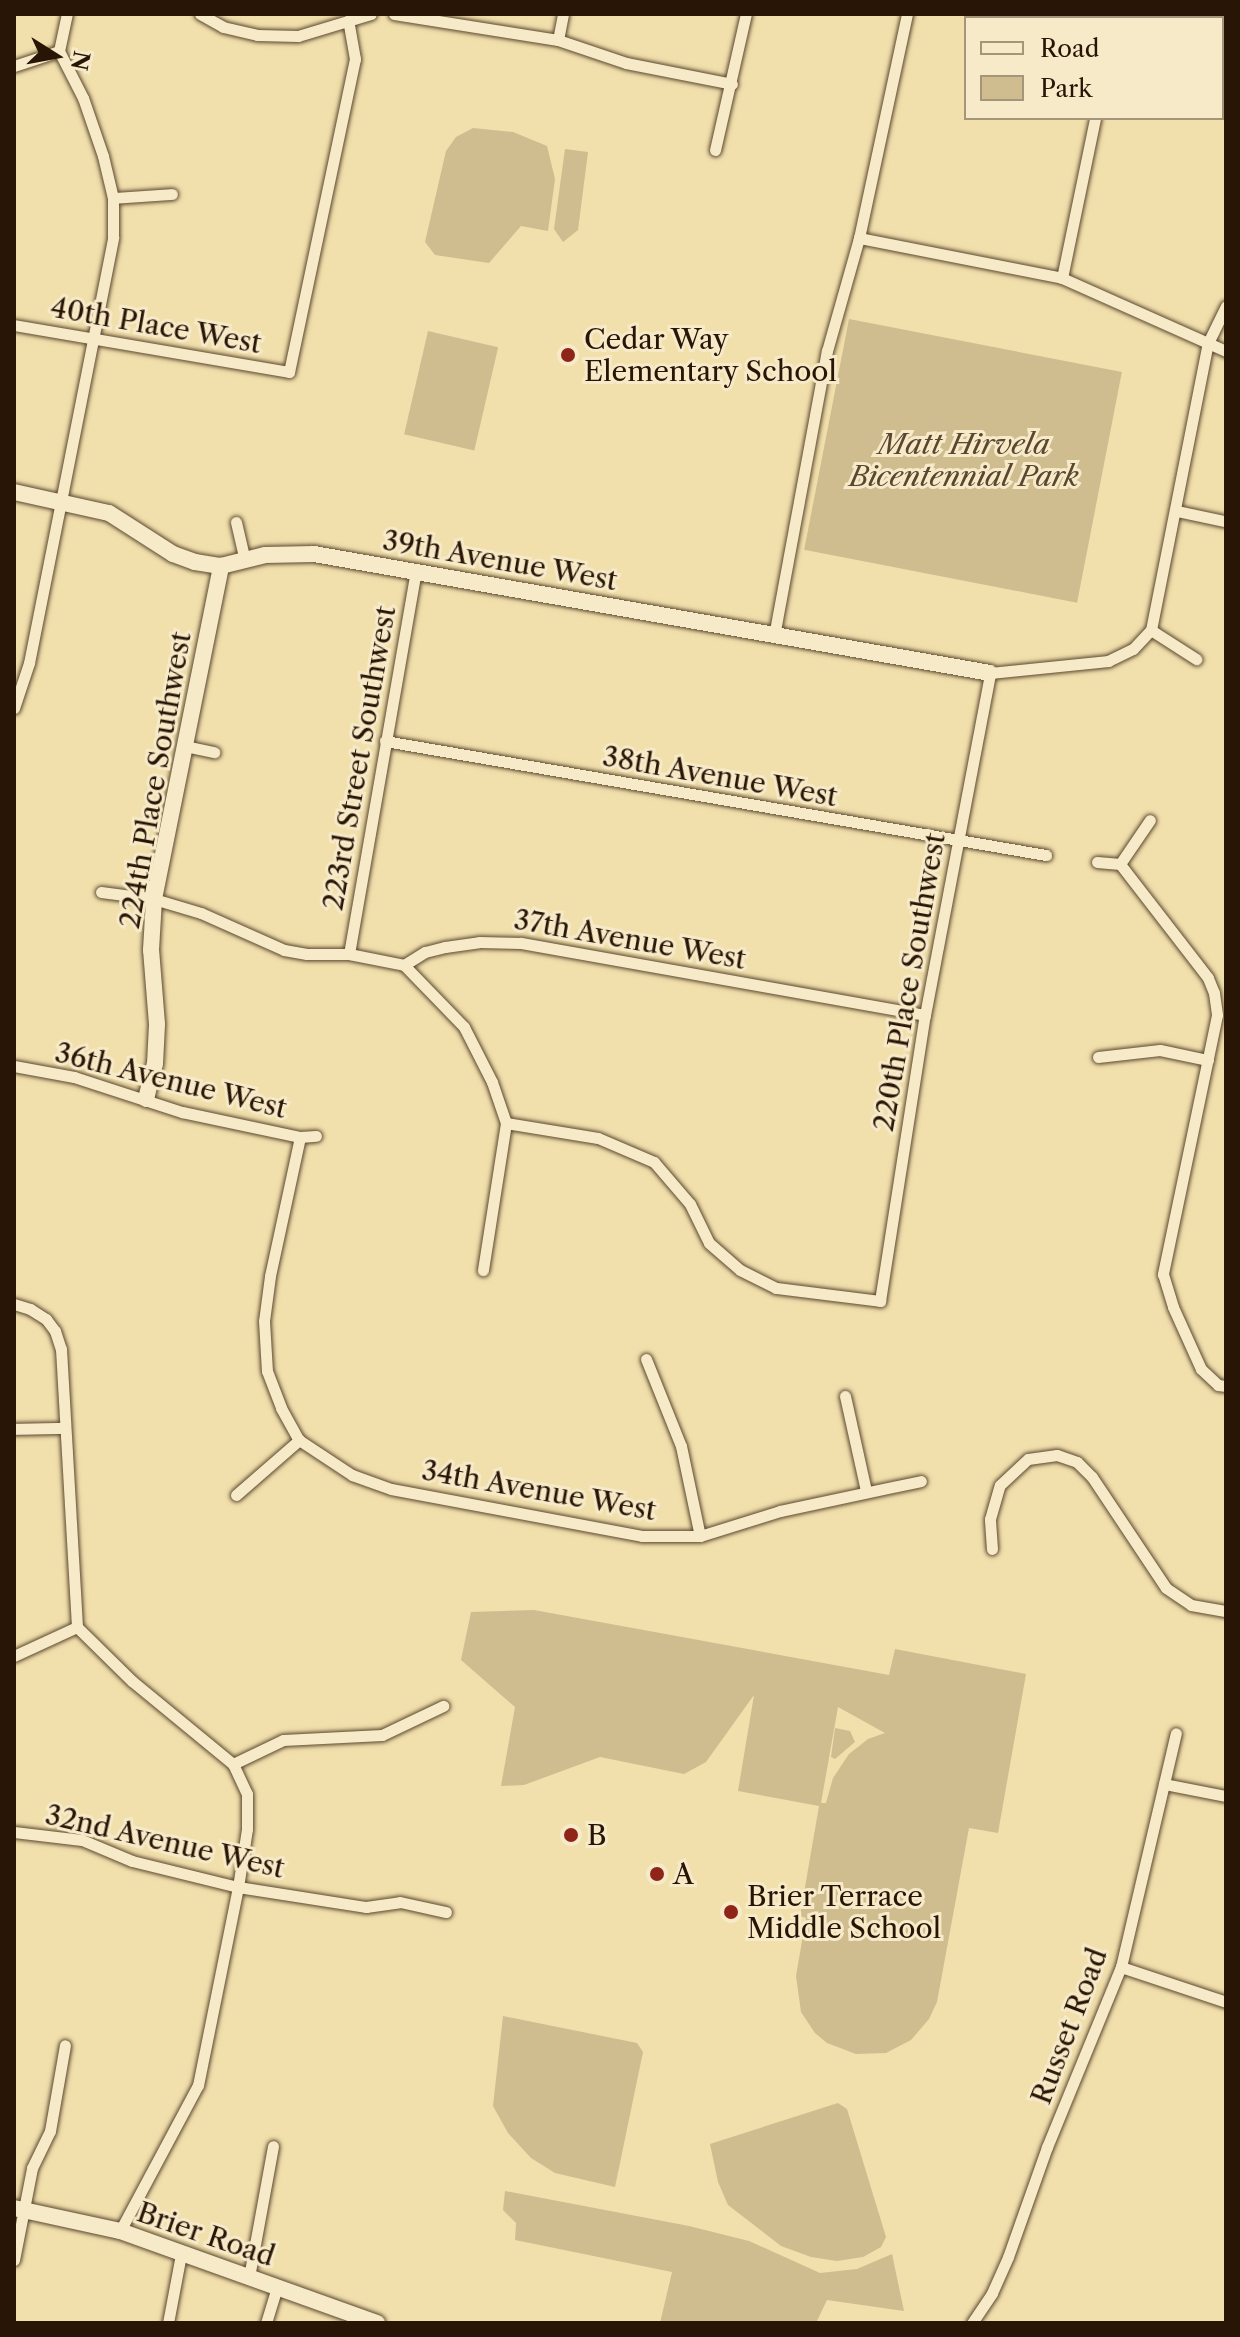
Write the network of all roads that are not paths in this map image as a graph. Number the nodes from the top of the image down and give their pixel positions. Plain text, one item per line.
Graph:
1 (67, 14) edge
2 (200, 14) edge
3 (226, 14) edge
4 (371, 14) edge
5 (394, 14) edge
6 (563, 14) edge
7 (746, 14) edge
8 (907, 14) edge
9 (348, 21) junction
10 (223, 27) junction
11 (558, 40) junction
12 (59, 51) junction
13 (14, 66) edge
14 (732, 84) junction
15 (1095, 120) edge
16 (715, 150) dead end
17 (172, 194) dead end
18 (113, 198) junction
19 (859, 238) junction
20 (1062, 278) junction
21 (1226, 306) edge
22 (14, 325) edge
23 (94, 340) junction
24 (1208, 343) junction
25 (1226, 351) edge
26 (14, 492) edge
27 (61, 501) junction
28 (1177, 511) junction
29 (1224, 521) dead end
30 (236, 522) dead end
31 (245, 560) junction
32 (221, 566) junction
33 (416, 570) junction
34 (1151, 630) junction
35 (774, 636) junction
36 (1196, 659) dead end
37 (990, 673) junction
38 (14, 708) edge
39 (385, 741) junction
40 (185, 746) junction
41 (214, 752) dead end
42 (1150, 820) dead end
43 (957, 843) junction
44 (1046, 855) dead end
45 (1097, 862) dead end
46 (1120, 864) junction
47 (101, 892) dead end
48 (154, 899) junction
49 (349, 954) junction
50 (404, 965) junction
51 (925, 1015) junction
52 (1098, 1057) dead end
53 (1208, 1060) junction
54 (14, 1066) edge
55 (146, 1099) junction
56 (506, 1123) junction
57 (316, 1136) dead end
58 (300, 1137) junction
59 (483, 1270) dead end
60 (14, 1304) edge
61 (646, 1359) dead end
62 (1222, 1385) edge
63 (845, 1396) dead end
64 (63, 1428) junction
65 (14, 1429) edge
66 (299, 1440) junction
67 (921, 1481) dead end
68 (866, 1491) junction
69 (236, 1495) dead end
70 (700, 1536) junction
71 (992, 1549) dead end
72 (1226, 1611) edge
73 (77, 1627) junction
74 (14, 1656) edge
75 (443, 1706) dead end
76 (1176, 1733) dead end
77 (233, 1764) junction
78 (1164, 1784) junction
79 (1226, 1796) edge
80 (14, 1832) edge
81 (238, 1887) junction
82 (446, 1912) dead end
83 (1121, 1967) junction
84 (1226, 2002) edge
85 (65, 2045) dead end
86 (273, 2146) dead end
87 (18, 2209) edge
88 (120, 2231) junction
89 (181, 2254) junction
90 (14, 2260) edge
91 (249, 2277) junction
92 (277, 2287) junction
93 (168, 2323) edge
94 (266, 2323) edge
95 (377, 2323) edge
96 (972, 2323) edge

1 - 12 street
2 - 10 street
3 - 10 street
4 - 9 street
5 - 11 street
6 - 11 street
7 - 14 street
8 - 19 street
9 - 10 street
9 - 23 street, 40th Place West
11 - 14 street
12 - 13 street
12 - 18 street
14 - 16 street
15 - 20 street
17 - 18 street
18 - 23 street
19 - 20 street
19 - 35 street
20 - 24 street
21 - 24 street
22 - 23 street, 40th Place West
23 - 27 street
24 - 25 street
24 - 28 street
26 - 27 street, 39th Avenue West
27 - 32 street, 39th Avenue West
27 - 38 street
28 - 29 street
28 - 34 street
30 - 31 street
31 - 32 street, 39th Avenue West
31 - 33 street, 39th Avenue West
32 - 40 street, 224th Place Southwest
33 - 35 street, 39th Avenue West
33 - 39 street, 223rd Street Southwest
34 - 36 street
34 - 37 street
35 - 37 street, 39th Avenue West
37 - 43 street, 220th Place Southwest
39 - 43 street, 38th Avenue West
39 - 49 street, 223rd Street Southwest
40 - 41 street
40 - 48 street, 224th Place Southwest
42 - 46 street
43 - 44 street, 38th Avenue West
43 - 51 street, 220th Place Southwest
45 - 46 street
46 - 53 street
47 - 48 street
48 - 49 street
48 - 55 street, 224th Place Southwest
49 - 50 street
50 - 51 street, 37th Avenue West
50 - 56 street
51 - 56 street, 220th Place Southwest
52 - 53 street
53 - 62 street
54 - 55 street, 36th Avenue West
55 - 58 street, 36th Avenue West
56 - 59 street
57 - 58 street, 36th Avenue West
58 - 66 street
60 - 64 street
61 - 70 street
63 - 68 street
64 - 65 street
64 - 73 street
66 - 69 street
66 - 70 street, 34th Avenue West
67 - 68 street, 34th Avenue West
68 - 70 street, 34th Avenue West
71 - 72 street
73 - 74 street
73 - 77 street
75 - 77 street
76 - 78 street, Russet Road
77 - 81 street
78 - 79 street
78 - 83 street, Russet Road
80 - 81 street, 32nd Avenue West
81 - 82 street, 32nd Avenue West
81 - 88 street
83 - 84 street
83 - 96 street, Russet Road
85 - 87 street
86 - 91 street
87 - 88 street, Brier Road
87 - 90 street
88 - 89 street, Brier Road
89 - 91 street, Brier Road
89 - 93 street
91 - 92 street, Brier Road
92 - 94 street
92 - 95 street, Brier Road

